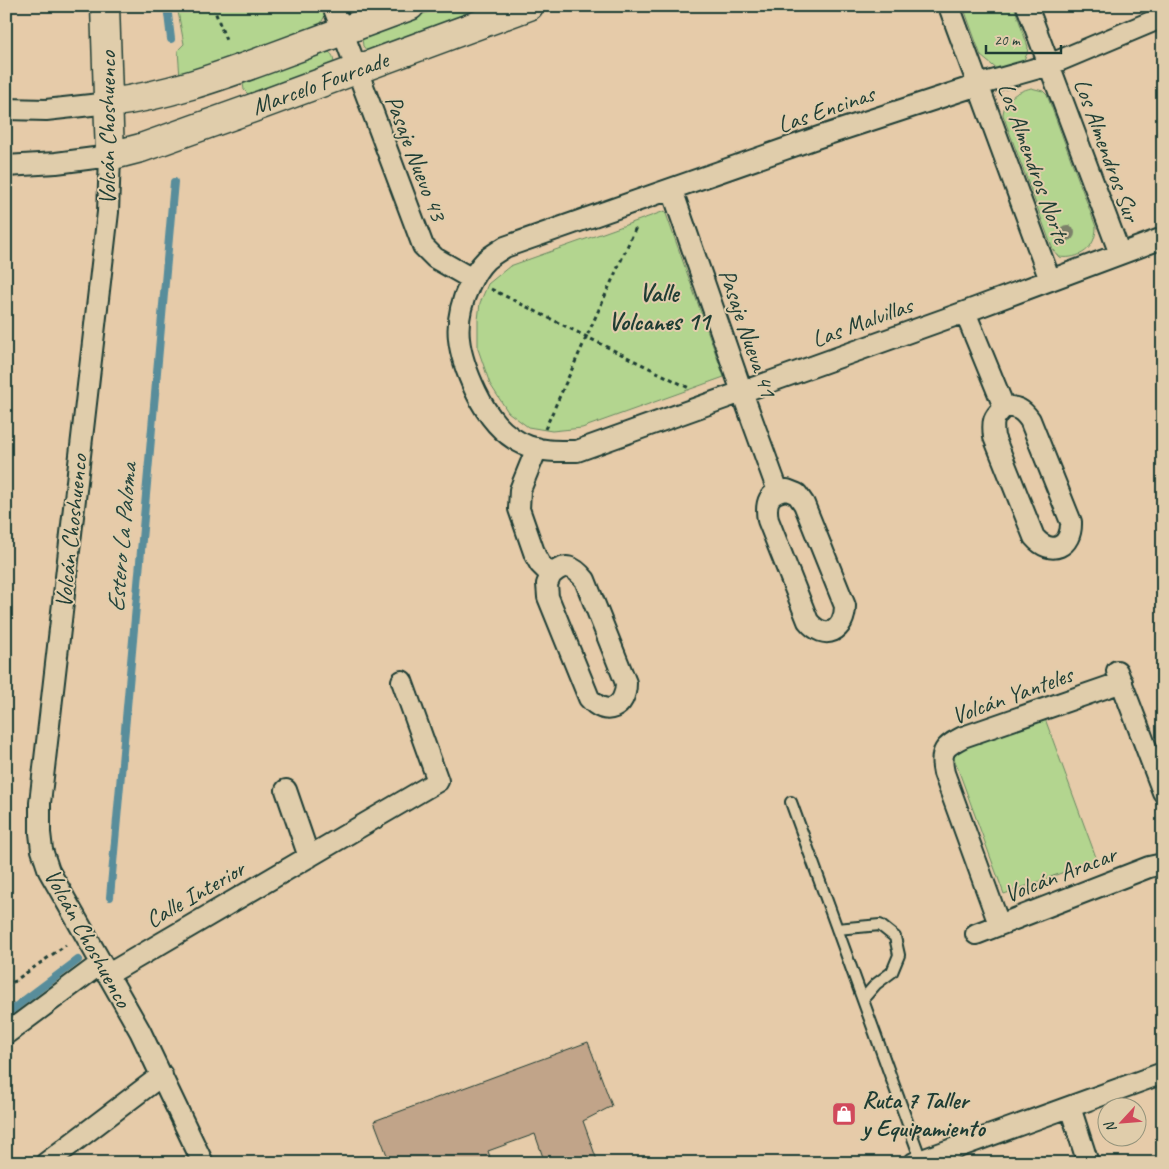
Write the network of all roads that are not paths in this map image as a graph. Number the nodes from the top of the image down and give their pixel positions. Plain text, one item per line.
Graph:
1 (105, 6) edge
2 (333, 6) edge
3 (410, 6) edge
4 (529, 6) edge
5 (949, 6) edge
6 (1027, 6) edge
7 (1163, 17) edge
8 (342, 32) junction
9 (1049, 65) junction
10 (356, 70) junction
11 (978, 85) junction
12 (109, 104) junction
13 (6, 109) edge
14 (110, 156) junction
15 (6, 166) edge
16 (672, 190) junction
17 (1163, 238) edge
18 (1120, 254) junction
19 (472, 279) junction
20 (1050, 280) junction
21 (966, 312) junction
22 (742, 392) junction
23 (1004, 407) junction
24 (536, 448) junction
25 (778, 491) junction
26 (551, 574) junction
27 (402, 681) dead end
28 (286, 790) dead end
29 (1163, 792) edge
30 (791, 802) dead end
31 (309, 857) junction
32 (1163, 864) edge
33 (999, 924) junction
34 (838, 929) junction
35 (976, 934) dead end
36 (104, 970) junction
37 (863, 999) junction
38 (6, 1034) edge
39 (1163, 1074) edge
40 (162, 1075) junction
41 (1070, 1107) junction
42 (917, 1162) edge
43 (46, 1163) edge
44 (203, 1163) edge
45 (1088, 1163) edge

1 - 12 street, Volcán Choshuenco
2 - 8 street, Pasaje Nuevo 43
3 - 8 street, Marcelo Fourcade
4 - 10 street, Marcelo Fourcade
5 - 11 street, Los Almendros Norte
6 - 9 street, Los Almendros Sur
7 - 9 street, Las Encinas
8 - 10 street, Pasaje Nuevo 43
8 - 12 street, Marcelo Fourcade
9 - 11 street, Las Encinas
9 - 18 street, Los Almendros Sur
10 - 14 street, Marcelo Fourcade
10 - 19 street, Pasaje Nuevo 43
11 - 16 street, Las Encinas
11 - 20 street, Los Almendros Norte
12 - 13 street
12 - 14 street, Volcán Choshuenco
14 - 15 street
14 - 36 street, Volcán Choshuenco
16 - 19 street, Las Encinas
16 - 22 street, Pasaje Nueva 41
17 - 18 street, Las Malvillas
18 - 20 street, Las Malvillas
19 - 24 street
20 - 21 street, Las Malvillas
21 - 22 street, Las Malvillas
21 - 23 street
22 - 24 street, Las Malvillas
22 - 25 street, Pasaje Nueva 41
23 - 23 street
24 - 26 street
25 - 25 street
26 - 26 street
27 - 31 street, Calle Interior
28 - 31 street
29 - 33 street, Volcán Yanteles
30 - 34 lane
31 - 36 street, Calle Interior
32 - 33 street, Volcán Aracar
33 - 35 street, Volcán Aracar
34 - 37 lane
34 - 37 lane
36 - 38 street, Calle Interior
36 - 40 street, Volcán Choshuenco
37 - 42 lane
39 - 41 street
40 - 43 street
40 - 44 street, Volcán Choshuenco
41 - 42 street
41 - 45 street

